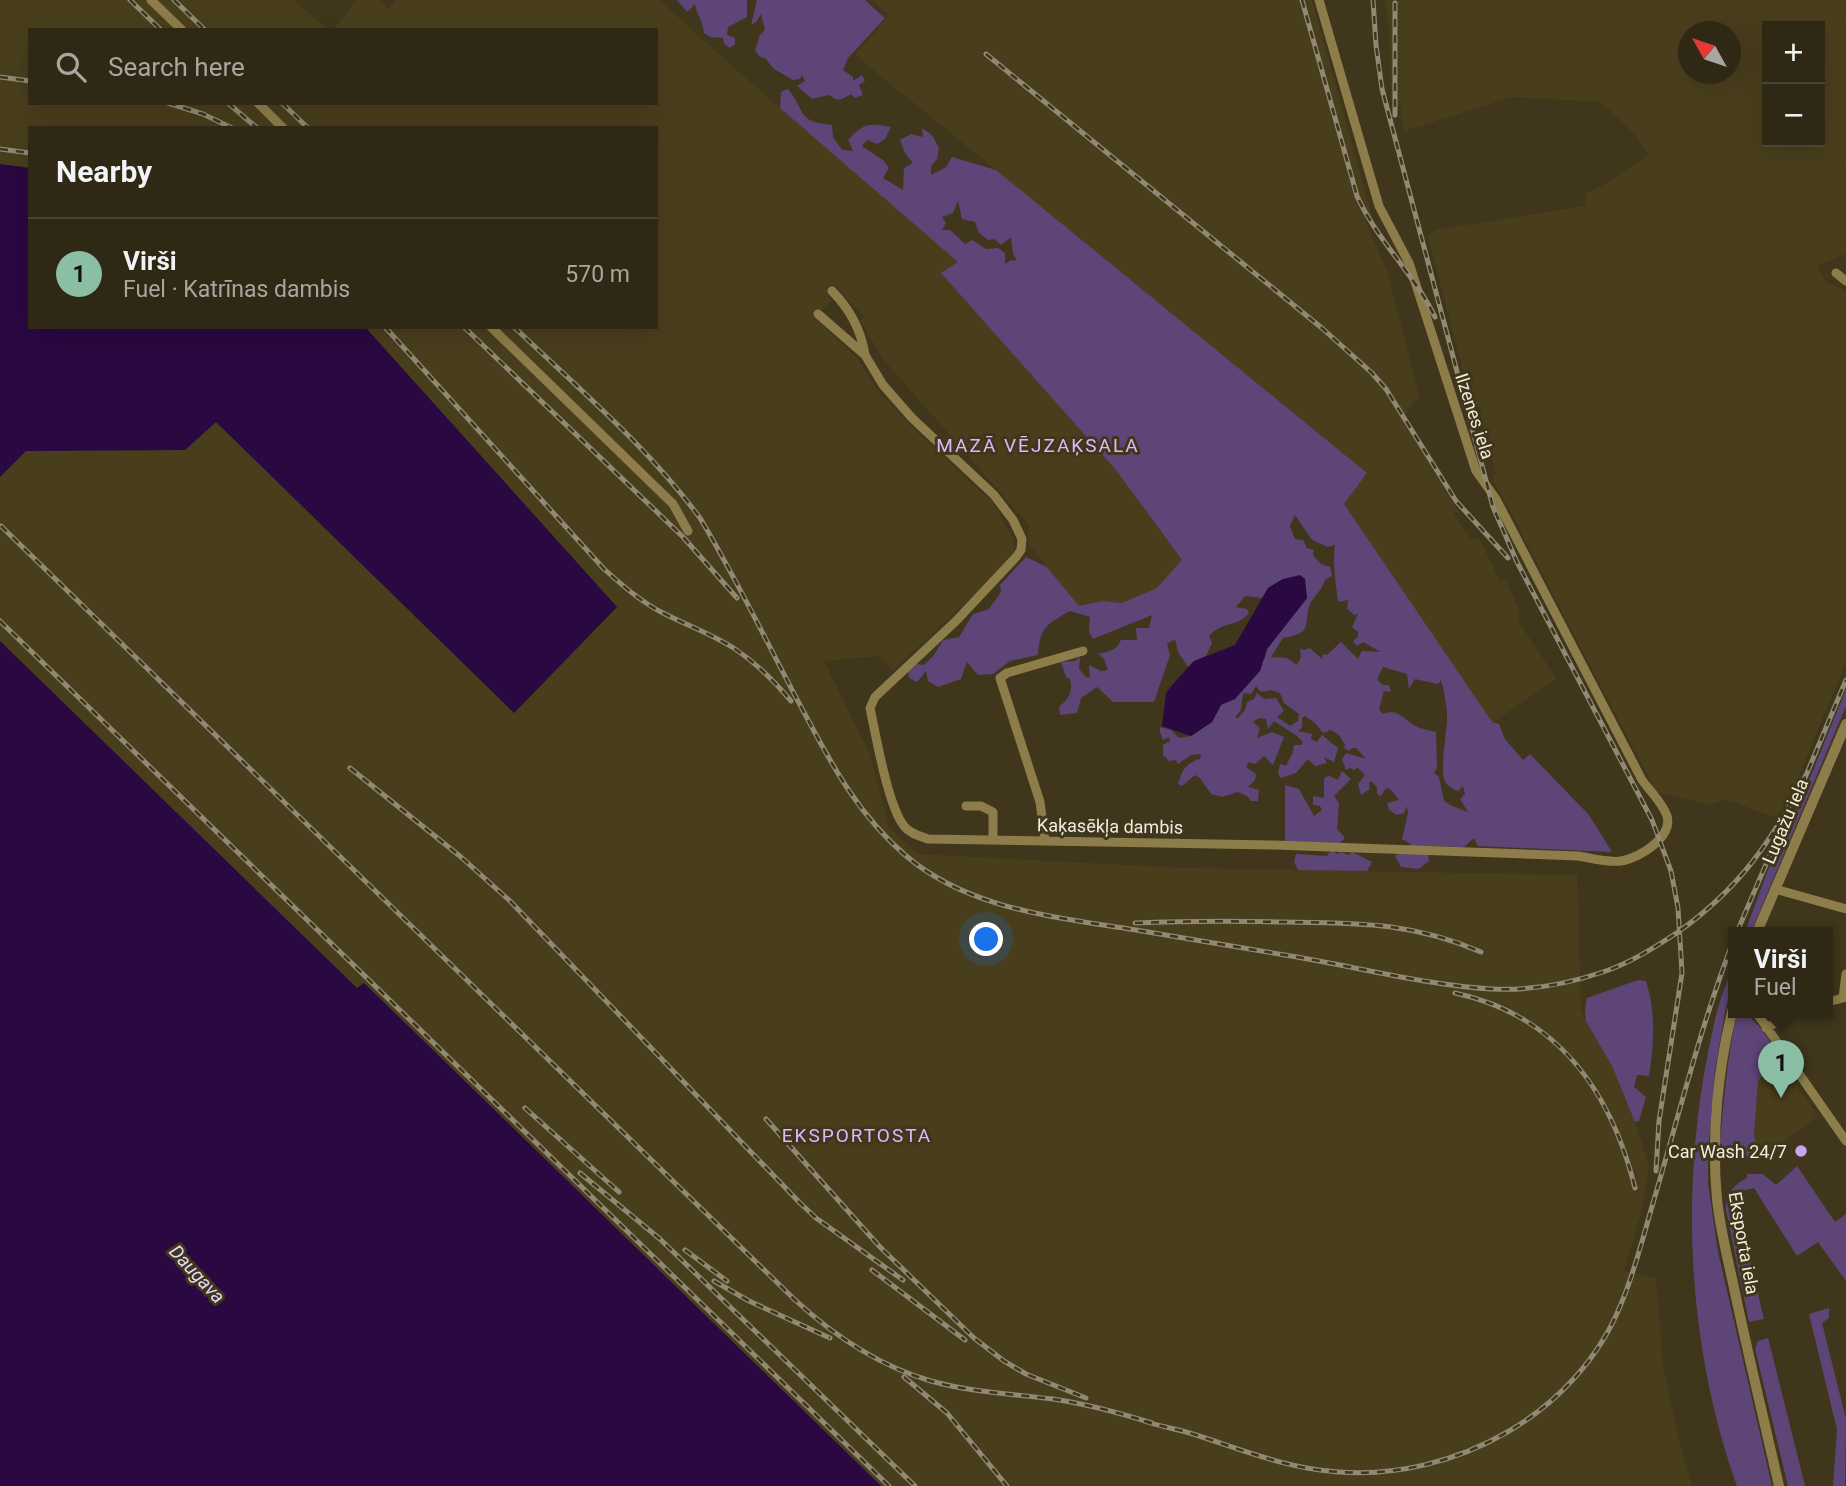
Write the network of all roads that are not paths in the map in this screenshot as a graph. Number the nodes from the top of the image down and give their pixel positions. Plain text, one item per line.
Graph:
1 (151, 0) edge
2 (1318, 0) edge
3 (180, 28) edge
4 (260, 105) edge
5 (281, 126) edge
6 (1836, 273) dead end
7 (1846, 281) edge
8 (832, 291) dead end
9 (818, 314) dead end
10 (493, 329) edge
11 (865, 355) junction
12 (688, 531) dead end
13 (1083, 651) dead end
14 (1846, 724) edge
15 (966, 806) dead end
16 (1667, 814) joint
17 (993, 840) junction
18 (1045, 841) junction
19 (1776, 889) junction
20 (1846, 909) edge
21 (1759, 927) edge
22 (1846, 974) edge
23 (1833, 1001) edge
24 (1730, 1018) edge
25 (1760, 1018) edge
26 (1785, 1018) edge
27 (1766, 1028) junction
28 (1846, 1141) edge
29 (1779, 1486) edge

1 - 3 street
2 - 16 street, Ilzenes iela
4 - 5 street
6 - 7 street
8 - 11 street
9 - 11 street
10 - 12 street
11 - 17 street, Kaķasēkļa dambis
13 - 18 street
14 - 19 street, Lugažu iela
15 - 17 street
16 - 18 street, Kaķasēkļa dambis
17 - 18 street, Kaķasēkļa dambis
19 - 20 street
19 - 21 street, Lugažu iela
22 - 23 street
24 - 29 street, Eksporta iela
25 - 27 street
26 - 27 street
27 - 28 street

